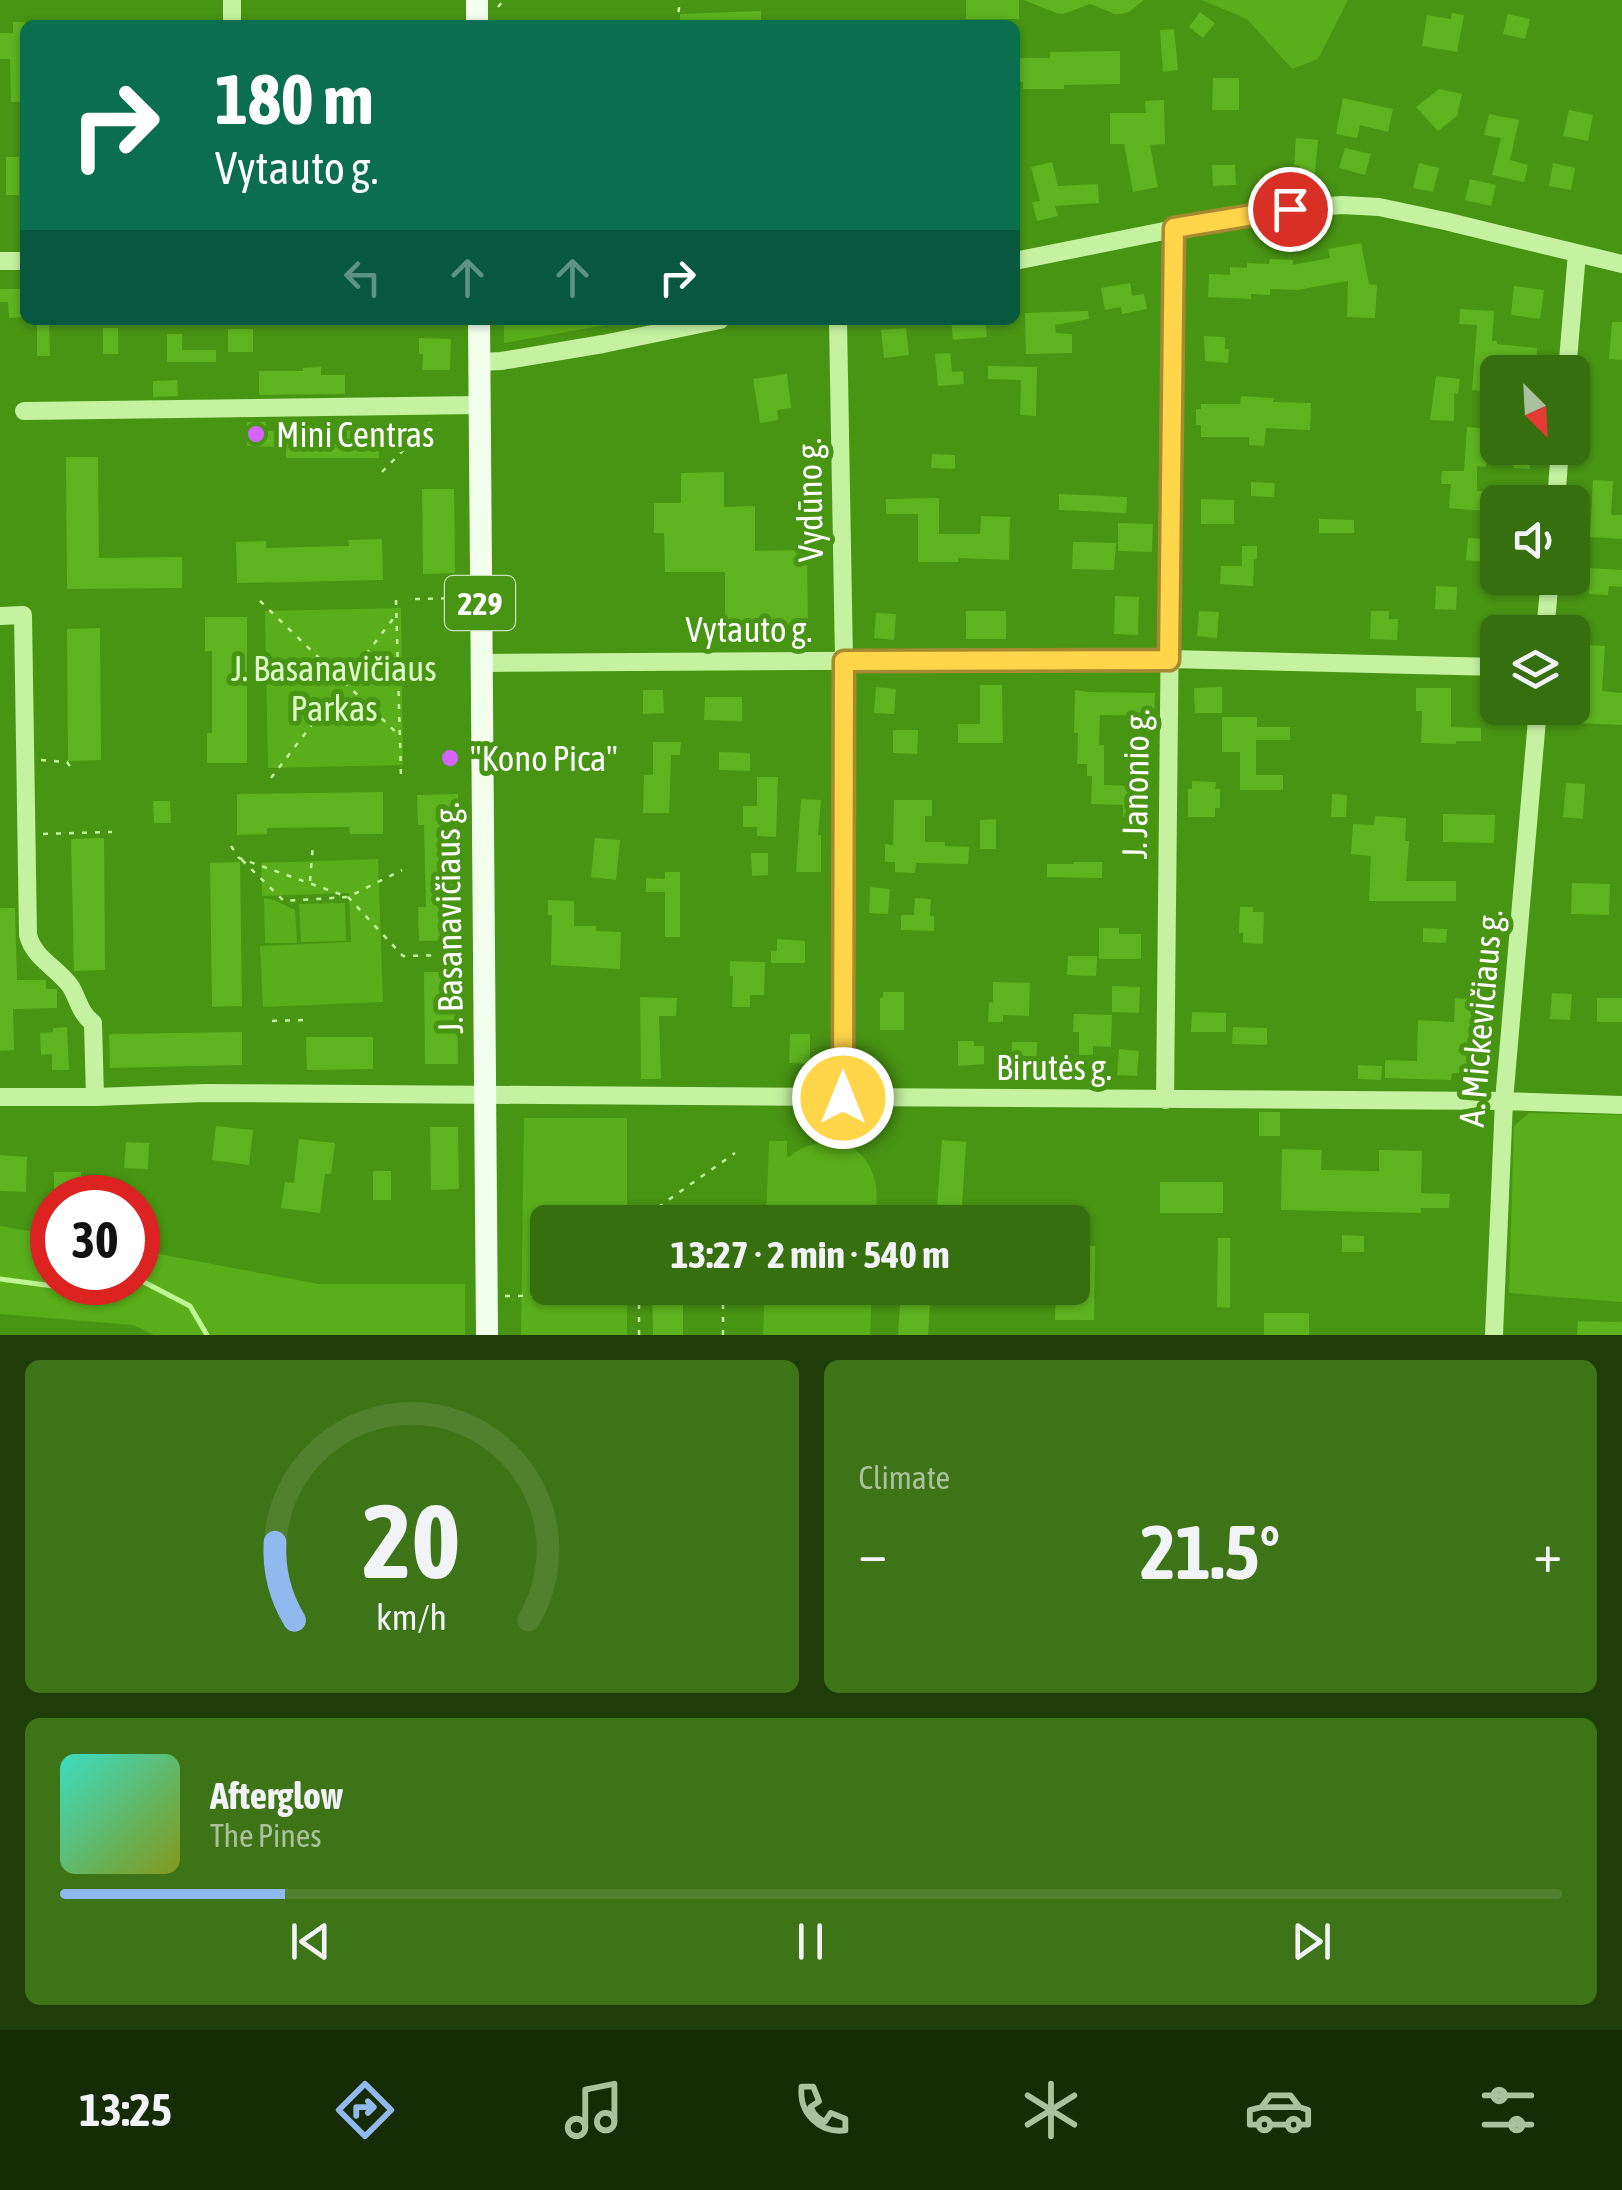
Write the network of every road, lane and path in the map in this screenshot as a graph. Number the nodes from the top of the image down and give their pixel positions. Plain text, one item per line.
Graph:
1 (1174, 228) junction
2 (1577, 253) junction
3 (1020, 259) edge
4 (1622, 264) edge
5 (479, 325) edge
6 (696, 325) edge
7 (838, 325) edge
8 (1568, 355) edge
9 (479, 362) junction
10 (446, 405) junction
11 (479, 405) junction
12 (24, 411) dead end
13 (382, 472) dead end
14 (480, 598) junction
15 (415, 599) dead end
16 (396, 600) dead end
17 (260, 602) dead end
18 (396, 615) junction
19 (0, 616) edge
20 (1169, 660) junction
21 (844, 661) junction
22 (480, 664) junction
23 (1480, 667) edge
24 (344, 682) junction
25 (1537, 725) edge
26 (400, 736) junction
27 (25, 760) junction
28 (74, 772) dead end
29 (400, 777) dead end
30 (272, 778) dead end
31 (112, 832) dead end
32 (26, 834) junction
33 (312, 844) dead end
34 (232, 846) dead end
35 (239, 858) junction
36 (402, 870) dead end
37 (310, 883) junction
38 (348, 897) junction
39 (483, 955) junction
40 (302, 1020) dead end
41 (272, 1021) dead end
42 (486, 1096) junction
43 (0, 1097) edge
44 (95, 1097) junction
45 (843, 1098) junction
46 (1164, 1100) junction
47 (1504, 1101) junction
48 (1622, 1105) edge
49 (735, 1153) dead end
50 (662, 1205) edge
51 (487, 1296) junction
52 (530, 1296) edge
53 (639, 1305) edge
54 (724, 1305) edge
55 (488, 1335) edge
56 (639, 1335) edge
57 (723, 1335) edge
58 (1494, 1335) edge

1 - 2 street
1 - 3 street
1 - 20 street, J. Janonio g.
2 - 4 street
2 - 8 street
5 - 9 main road, J. Basanavičiaus g. / 229
6 - 9 street
7 - 21 street, Vydūno g.
9 - 11 main road, J. Basanavičiaus g. / 229
10 - 11 street
10 - 12 street
10 - 13 path
11 - 14 main road, J. Basanavičiaus g. / 229
14 - 15 path
14 - 22 main road, J. Basanavičiaus g. / 229
16 - 18 path
17 - 24 path
18 - 24 path
18 - 26 path
19 - 27 street
20 - 21 street, Vytauto g.
20 - 23 street, Vytauto g.
20 - 46 street, J. Janonio g.
21 - 22 street, Vytauto g.
21 - 45 street, Vydūno g.
22 - 39 main road, J. Basanavičiaus g. / 229
24 - 26 path
24 - 30 path
25 - 47 street, A. Mickevičiaus g.
26 - 29 path
27 - 28 path
27 - 32 street
31 - 32 path
32 - 44 street
33 - 37 path
34 - 35 path
35 - 37 path
35 - 38 path
36 - 38 path
37 - 38 path
38 - 39 path
39 - 42 main road, J. Basanavičiaus g. / 229
40 - 41 path
42 - 44 street, Birutės g.
42 - 45 street, Birutės g.
42 - 51 main road, J. Basanavičiaus g. / 229
43 - 44 street, Birutės g.
45 - 46 street, Birutės g.
46 - 47 street, Birutės g.
47 - 48 street, Birutės g.
47 - 58 street, A. Mickevičiaus g.
49 - 50 path
51 - 52 path
51 - 55 main road, J. Basanavičiaus g. / 229
53 - 56 path
54 - 57 path

